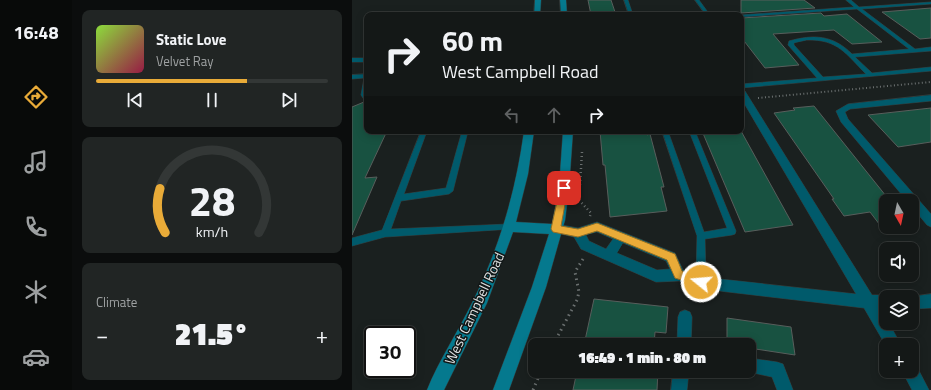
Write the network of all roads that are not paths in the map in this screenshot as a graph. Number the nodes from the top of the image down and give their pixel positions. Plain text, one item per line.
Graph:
1 (538, 0) edge
2 (563, 0) edge
3 (626, 0) edge
4 (697, 0) edge
5 (848, 0) edge
6 (931, 2) edge
7 (857, 7) junction
8 (537, 12) edge
9 (564, 12) edge
10 (630, 12) edge
11 (706, 12) edge
12 (744, 16) edge
13 (931, 49) edge
14 (914, 51) junction
15 (851, 56) junction
16 (352, 60) edge
17 (364, 60) edge
18 (931, 69) edge
19 (871, 75) junction
20 (352, 77) edge
21 (364, 77) edge
22 (821, 79) junction
23 (744, 86) edge
24 (744, 96) edge
25 (931, 98) edge
26 (423, 134) edge
27 (464, 134) edge
28 (529, 134) edge
29 (568, 134) edge
30 (666, 134) edge
31 (693, 134) edge
32 (399, 198) junction
33 (931, 222) edge
34 (509, 227) junction
35 (556, 229) junction
36 (385, 233) junction
37 (578, 233) junction
38 (621, 236) junction
39 (701, 236) junction
40 (352, 242) edge
41 (608, 255) junction
42 (678, 275) junction
43 (701, 282) junction
44 (931, 301) edge
45 (868, 302) junction
46 (879, 302) edge
47 (919, 302) edge
48 (685, 317) dead end
49 (684, 338) edge
50 (890, 338) edge
51 (756, 367) edge
52 (680, 378) edge
53 (914, 378) edge
54 (435, 390) edge
55 (501, 390) edge
56 (679, 390) edge
57 (785, 390) edge
58 (921, 390) edge

1 - 8 main road
2 - 9 main road
3 - 10 lane
4 - 11 lane
5 - 7 lane
6 - 7 lane
7 - 12 lane
7 - 14 lane
13 - 14 lane
14 - 15 lane
15 - 19 lane
15 - 22 lane
16 - 17 lane
18 - 19 lane
19 - 22 lane
20 - 21 lane
22 - 23 lane
24 - 45 street
25 - 33 street
26 - 32 lane
27 - 32 lane
28 - 34 main road, West Campbell Road
29 - 35 main road
30 - 39 lane
31 - 39 lane
32 - 36 lane
34 - 35 main road
34 - 36 lane
34 - 54 main road, West Campbell Road
35 - 37 street
35 - 55 main road
36 - 40 lane
37 - 38 street
37 - 41 street
38 - 41 street
38 - 42 street
39 - 43 lane
41 - 42 street
42 - 43 street
43 - 45 street
44 - 47 street
45 - 46 street
45 - 50 street
48 - 49 street
51 - 57 street
52 - 56 street
53 - 58 street

